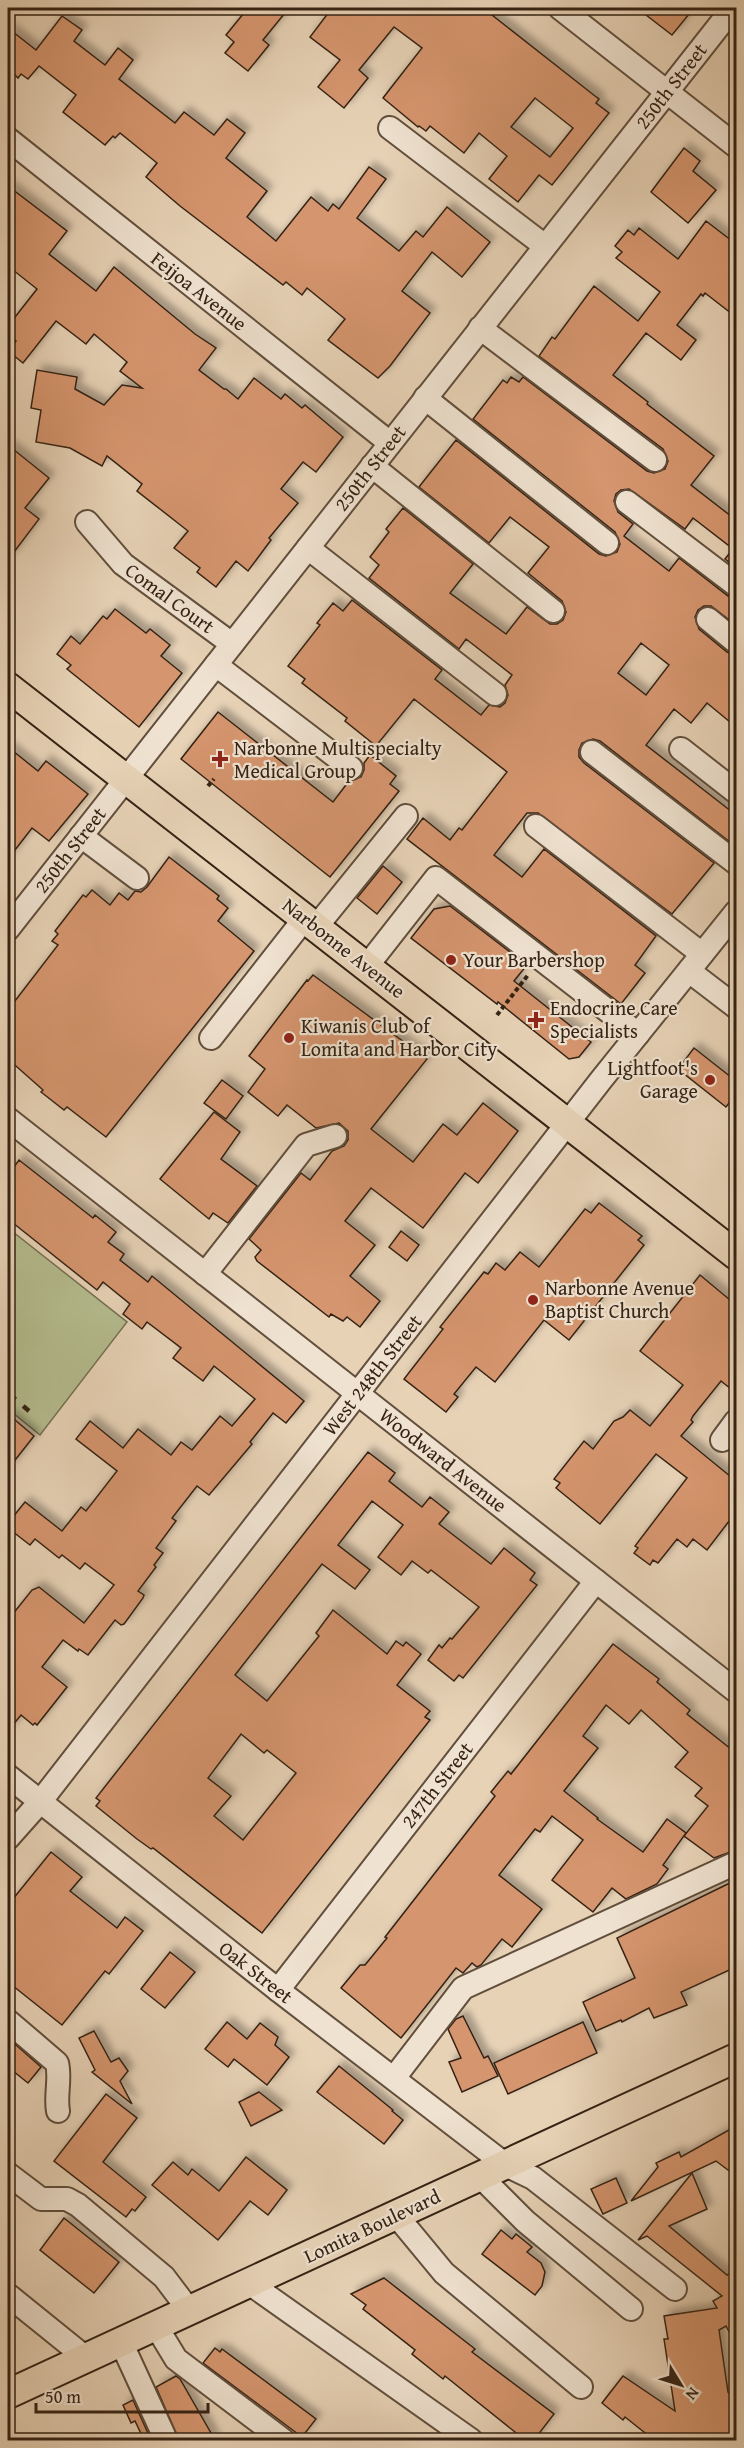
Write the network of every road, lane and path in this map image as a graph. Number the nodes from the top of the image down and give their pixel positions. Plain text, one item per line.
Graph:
1 (560, 8) edge
2 (733, 8) edge
3 (667, 92) junction
4 (390, 128) dead end
5 (8, 139) edge
6 (736, 146) edge
7 (545, 246) junction
8 (480, 328) junction
9 (425, 398) junction
10 (390, 443) junction
11 (654, 460) dead end
12 (372, 466) junction
13 (627, 502) dead end
14 (87, 522) dead end
15 (607, 543) dead end
16 (308, 548) junction
17 (736, 585) edge
18 (553, 611) dead end
19 (708, 618) dead end
20 (736, 642) edge
21 (232, 644) junction
22 (216, 664) junction
23 (8, 687) edge
24 (495, 694) dead end
25 (681, 749) dead end
26 (592, 752) dead end
27 (351, 768) dead end
28 (214, 779) dead end
29 (125, 780) junction
30 (208, 786) dead end
31 (736, 792) edge
32 (406, 816) dead end
33 (536, 826) dead end
34 (81, 836) junction
35 (736, 863) edge
36 (137, 878) dead end
37 (736, 912) edge
38 (311, 922) junction
39 (8, 929) edge
40 (541, 959) junction
41 (696, 962) junction
42 (367, 966) junction
43 (736, 1007) edge
44 (497, 1015) dead end
45 (638, 1034) junction
46 (211, 1038) dead end
47 (8, 1119) edge
48 (568, 1122) junction
49 (335, 1136) dead end
50 (8, 1158) edge
51 (12, 1162) dead end
52 (736, 1255) edge
53 (205, 1274) junction
54 (357, 1393) junction
55 (736, 1421) edge
56 (722, 1440) dead end
57 (596, 1581) junction
58 (736, 1691) edge
59 (8, 1776) edge
60 (40, 1802) junction
61 (8, 1838) edge
62 (736, 1863) edge
63 (278, 1990) junction
64 (8, 2021) edge
65 (736, 2058) edge
66 (394, 2078) junction
67 (58, 2111) dead end
68 (506, 2165) junction
69 (8, 2174) edge
70 (480, 2177) junction
71 (396, 2216) junction
72 (249, 2283) junction
73 (675, 2289) dead end
74 (8, 2295) edge
75 (189, 2310) junction
76 (631, 2310) dead end
77 (156, 2326) junction
78 (121, 2342) junction
79 (86, 2358) junction
80 (581, 2387) dead end
81 (8, 2394) edge
82 (166, 2440) edge
83 (283, 2440) edge
84 (471, 2440) edge

1 - 3 street
2 - 3 street, 250th Street
3 - 6 street
3 - 7 street, 250th Street
4 - 7 street
5 - 10 street, Feijoa Avenue
7 - 8 street, 250th Street
8 - 9 street, 250th Street
8 - 11 street
9 - 10 street, 250th Street
9 - 15 street
10 - 12 street, 250th Street
12 - 16 street, 250th Street
12 - 18 street
13 - 17 street
14 - 21 street, Comal Court
16 - 21 street, 250th Street
16 - 24 street
19 - 20 street
21 - 22 street, 250th Street
22 - 27 street
22 - 29 street, 250th Street
23 - 29 main road, Narbonne Avenue
25 - 31 street
26 - 35 street
28 - 30 path
29 - 34 street, 250th Street
29 - 38 main road, Narbonne Avenue
32 - 38 street
33 - 41 street
34 - 36 street
34 - 39 street, 250th Street
37 - 41 street, West 248th Street
38 - 42 main road, Narbonne Avenue
38 - 46 street
40 - 42 street
40 - 44 path
40 - 45 street
41 - 43 street
41 - 45 street, West 248th Street
42 - 48 main road, Narbonne Avenue
45 - 48 street, West 248th Street
47 - 53 street, Woodward Avenue
48 - 52 main road, Narbonne Avenue
48 - 54 street, West 248th Street
49 - 53 street
50 - 51 path
53 - 54 street, Woodward Avenue
54 - 57 street, Woodward Avenue
54 - 60 street, West 248th Street
55 - 56 street
57 - 58 street, Woodward Avenue
57 - 63 street, 247th Street
59 - 60 street, Oak Street
60 - 61 street, West 248th Street
60 - 63 street, Oak Street
62 - 66 street
63 - 66 street, Oak Street
64 - 67 street
65 - 68 main road, Lomita Boulevard
66 - 68 street, Oak Street
68 - 70 main road, Lomita Boulevard
68 - 73 street, Oak Street
69 - 75 street
70 - 71 main road, Lomita Boulevard
70 - 76 street
71 - 72 main road, Lomita Boulevard
71 - 80 street
72 - 75 main road, Lomita Boulevard
72 - 84 street
74 - 79 street
75 - 77 main road, Lomita Boulevard
77 - 78 main road, Lomita Boulevard
77 - 83 street
78 - 79 main road, Lomita Boulevard
78 - 82 street
79 - 81 main road, Lomita Boulevard

